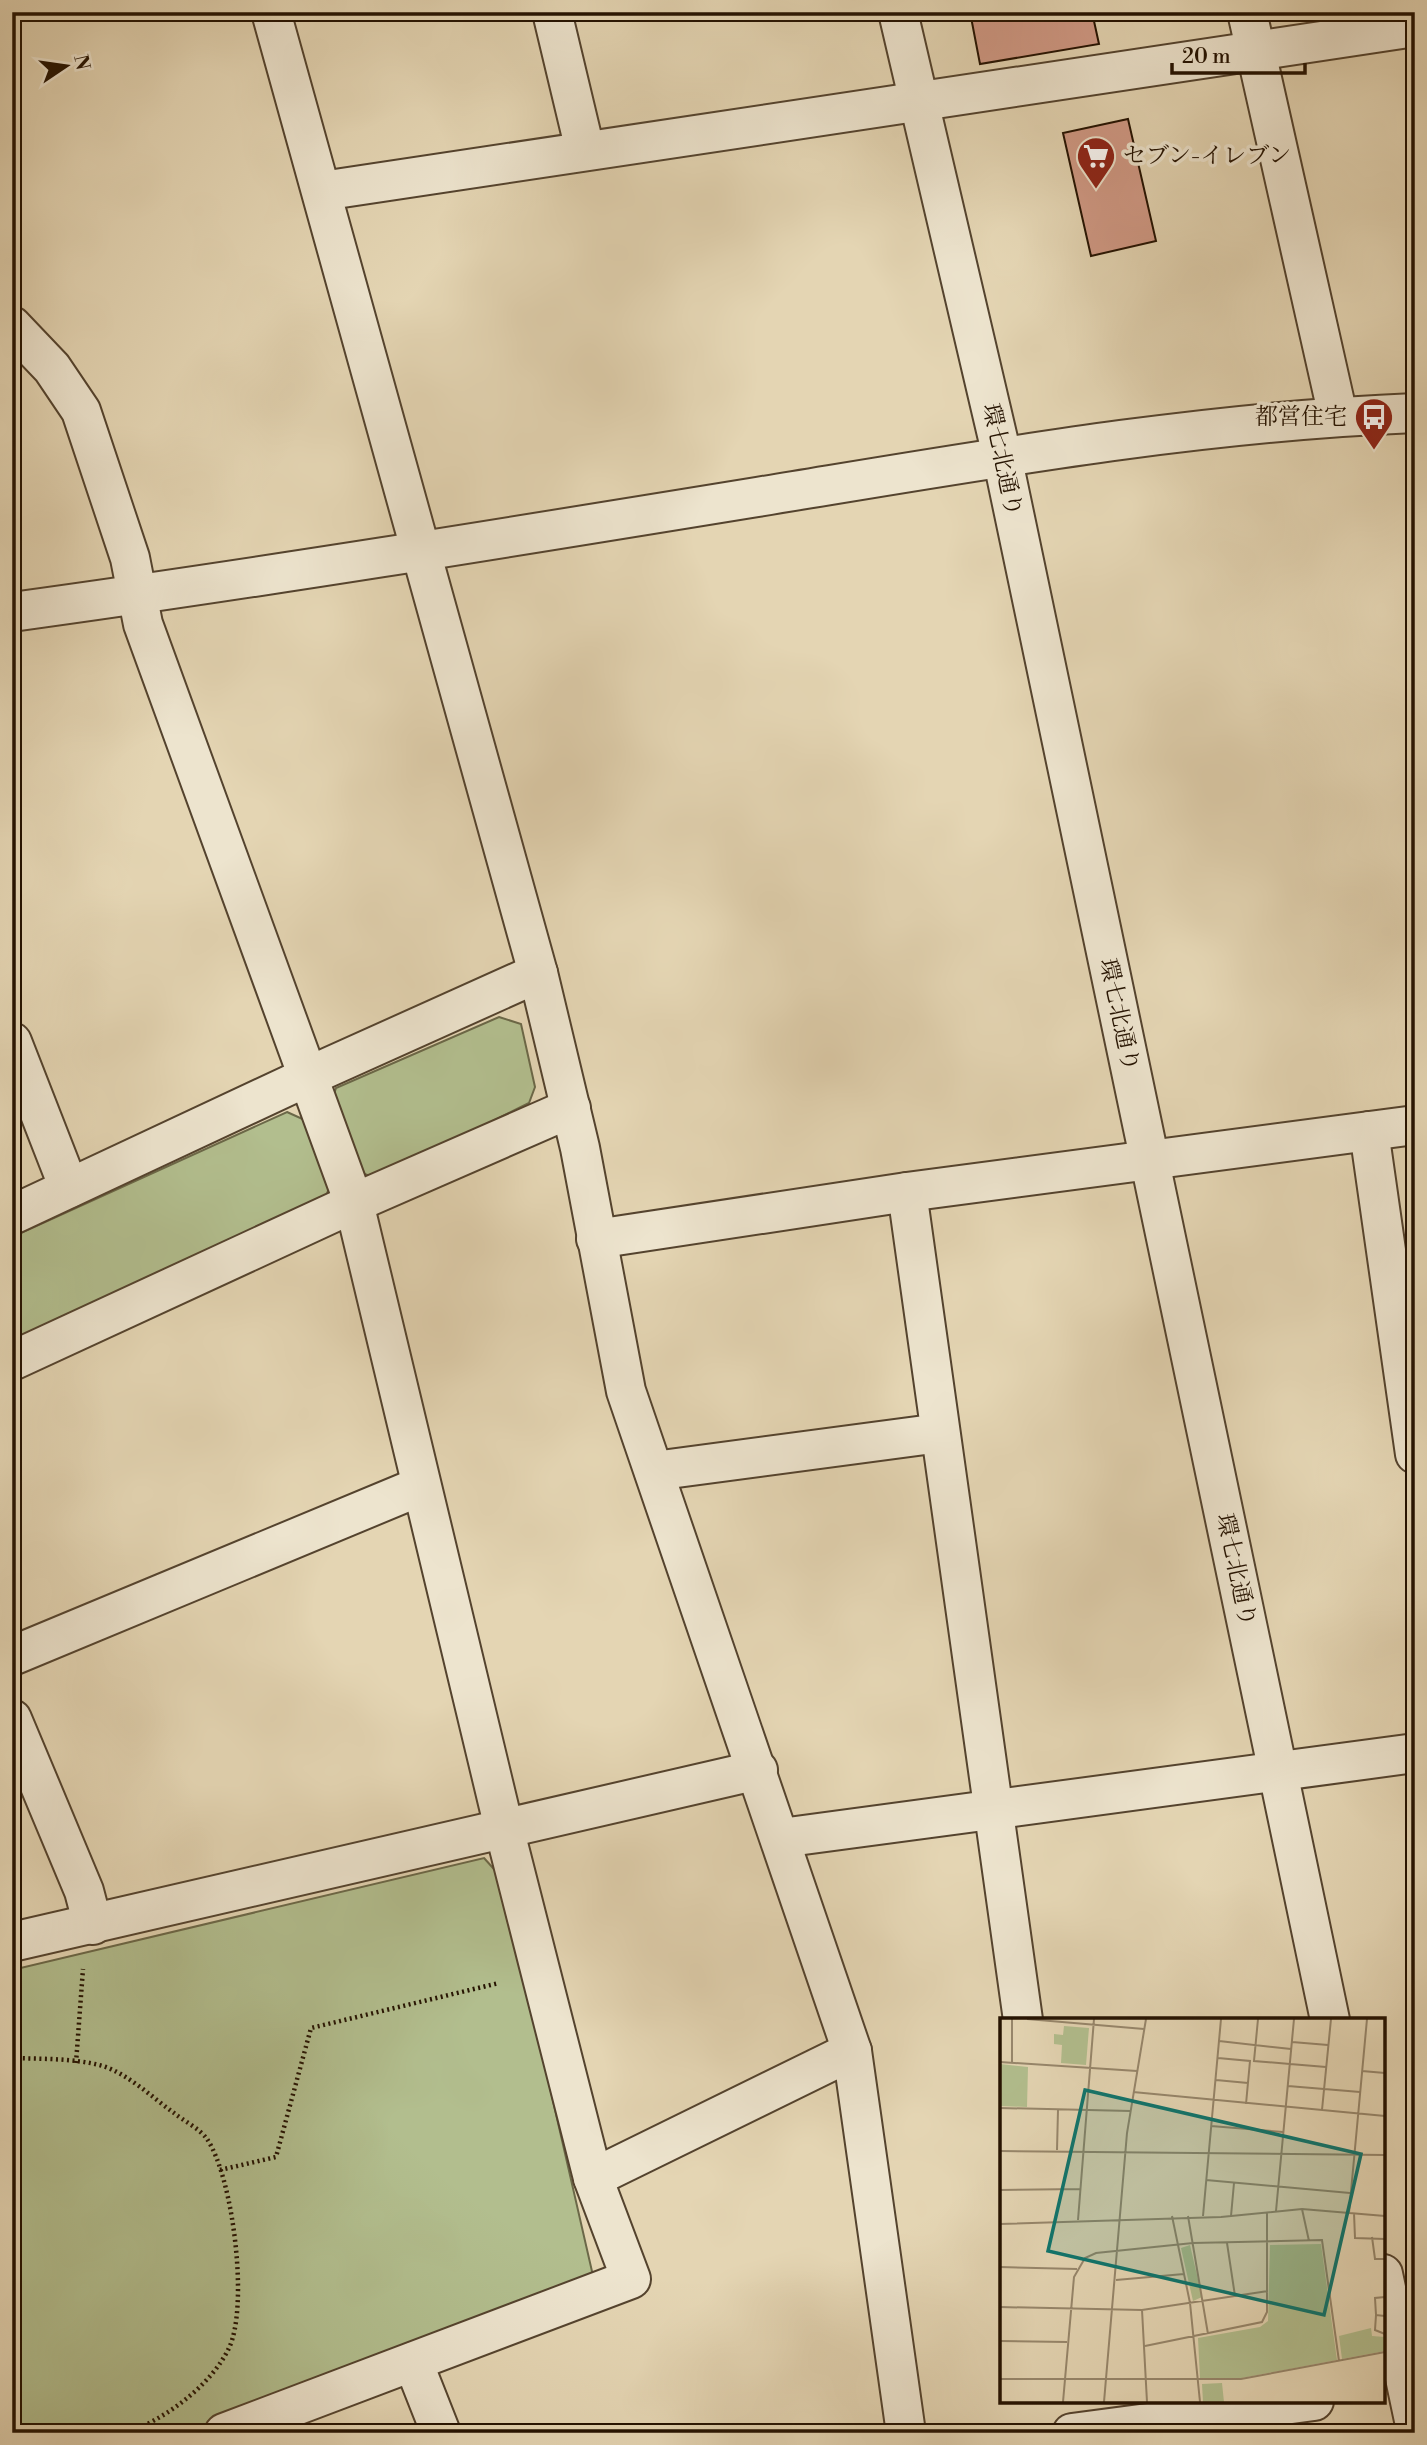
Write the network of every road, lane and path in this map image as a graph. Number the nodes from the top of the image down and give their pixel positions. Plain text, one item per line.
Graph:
1 (271, 12) edge
2 (552, 12) edge
3 (898, 12) edge
4 (1247, 12) edge
5 (1415, 27) edge
6 (1255, 51) junction
7 (918, 100) junction
8 (585, 150) junction
9 (322, 191) junction
10 (12, 326) edge
11 (1415, 413) edge
12 (1338, 416) junction
13 (1002, 456) junction
14 (422, 550) junction
15 (140, 594) junction
16 (12, 612) edge
17 (538, 973) junction
18 (12, 1042) edge
19 (309, 1076) junction
20 (571, 1108) junction
21 (1415, 1125) edge
22 (1369, 1131) junction
23 (1150, 1160) junction
24 (69, 1188) junction
25 (907, 1192) junction
26 (354, 1203) junction
27 (12, 1215) edge
28 (596, 1239) junction
29 (12, 1361) edge
30 (940, 1433) junction
31 (1415, 1454) edge
32 (654, 1471) junction
33 (421, 1486) junction
34 (12, 1656) edge
35 (12, 1719) edge
36 (1415, 1753) edge
37 (758, 1770) junction
38 (1278, 1771) junction
39 (996, 1809) junction
40 (505, 1828) junction
41 (781, 1838) junction
42 (93, 1925) junction
43 (12, 1942) edge
44 (541, 1973) junction
45 (1023, 2018) edge
46 (1330, 2018) edge
47 (852, 2051) junction
48 (12, 2058) edge
49 (76, 2063) junction
50 (220, 2170) junction
51 (593, 2178) junction
52 (1385, 2285) edge
53 (413, 2362) junction
54 (1405, 2399) edge
55 (1073, 2403) edge
56 (1299, 2403) edge
57 (249, 2428) edge
58 (140, 2430) edge
59 (1074, 2432) edge
60 (126, 2433) edge
61 (440, 2433) edge
62 (906, 2433) edge

1 - 9 street
2 - 8 street
3 - 7 street, 環七北通り
4 - 6 street
5 - 6 street
6 - 7 street
6 - 12 street
7 - 8 street
7 - 13 street, 環七北通り
8 - 9 street
9 - 14 street
10 - 15 street
11 - 12 street
12 - 13 street
13 - 14 street
13 - 23 street, 環七北通り
14 - 15 street
14 - 17 street
15 - 16 street
15 - 19 street
17 - 19 street
17 - 20 street
18 - 24 street
19 - 24 street
19 - 26 street
20 - 26 street
20 - 28 street
21 - 22 street
22 - 23 street
22 - 31 street
23 - 25 street
23 - 38 street, 環七北通り
24 - 27 street
25 - 28 street
25 - 30 street
26 - 29 street
26 - 33 street
28 - 32 street
30 - 32 street
30 - 39 street
32 - 37 street
33 - 34 street
33 - 40 street
35 - 42 street
36 - 38 street
37 - 40 street
37 - 41 street
38 - 39 street
38 - 46 street, 環七北通り
39 - 41 street
39 - 45 street
40 - 42 street
40 - 44 street
41 - 47 street
42 - 43 street
42 - 49 path
44 - 50 path
44 - 51 street
47 - 51 street
47 - 62 street
48 - 49 path
49 - 50 path
50 - 58 path
51 - 53 street
52 - 54 street
53 - 57 street
53 - 61 street
55 - 59 street
56 - 59 street
58 - 60 path

